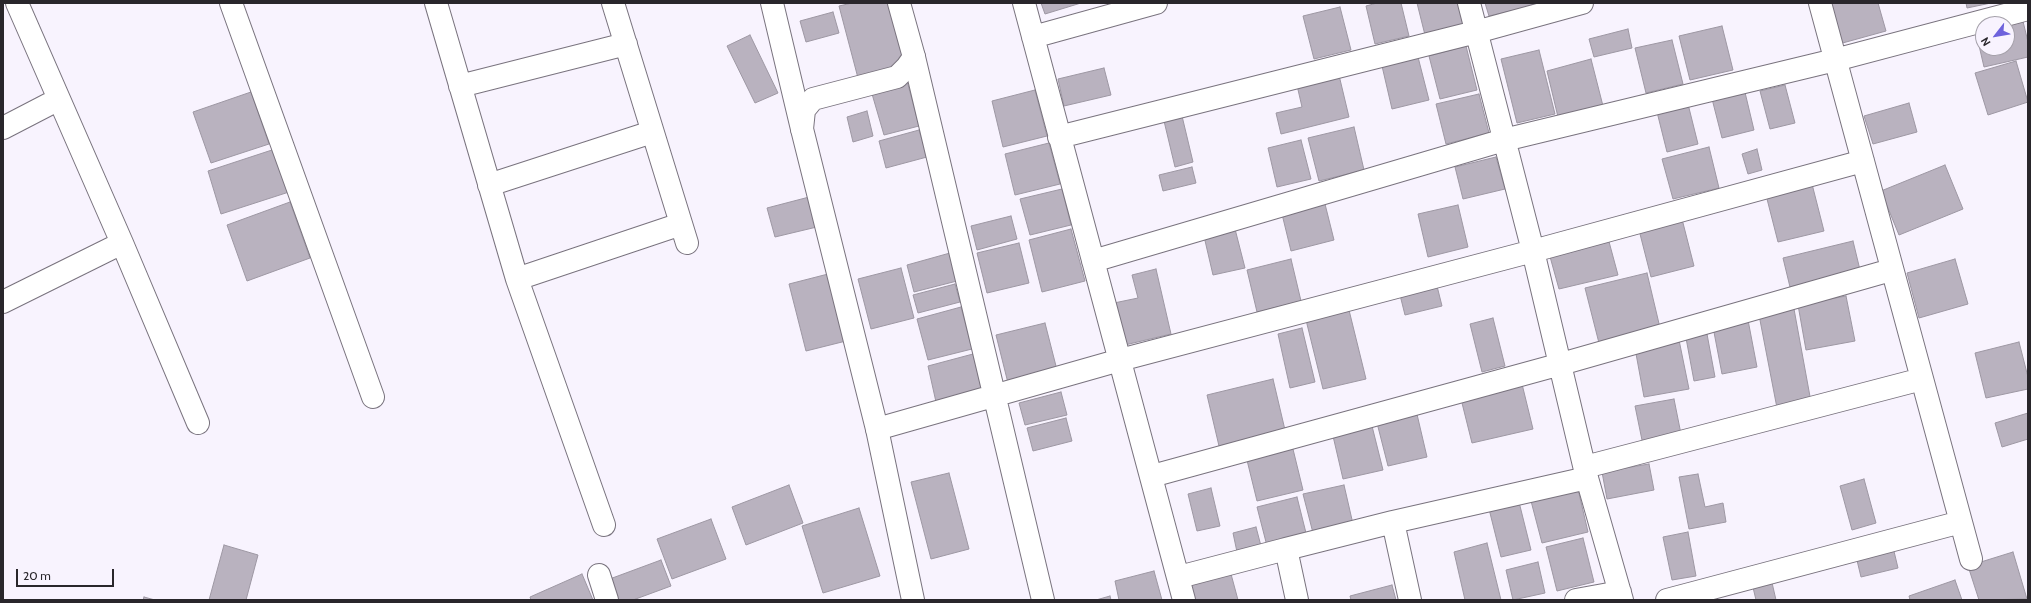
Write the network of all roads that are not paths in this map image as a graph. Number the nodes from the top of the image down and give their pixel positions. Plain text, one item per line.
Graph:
1 (17, 3) edge
2 (230, 3) edge
3 (436, 3) edge
4 (613, 3) edge
5 (772, 3) edge
6 (899, 3) edge
7 (1024, 3) edge
8 (1156, 3) edge
9 (1469, 3) edge
10 (1582, 3) edge
11 (1820, 3) edge
12 (2028, 9) edge
13 (1476, 32) junction
14 (1033, 37) junction
15 (626, 44) junction
16 (914, 57) junction
17 (1835, 60) junction
18 (460, 86) junction
19 (59, 99) junction
20 (3, 128) edge
21 (802, 129) junction
22 (652, 132) junction
23 (1059, 137) junction
24 (1504, 140) junction
25 (1863, 161) junction
26 (489, 185) junction
27 (122, 242) junction
28 (1533, 251) junction
29 (1093, 261) junction
30 (1892, 270) junction
31 (517, 279) junction
32 (3, 302) edge
33 (1120, 360) junction
34 (1561, 364) junction
35 (1922, 379) junction
36 (373, 397) dead end
37 (995, 397) junction
38 (198, 423) dead end
39 (877, 430) junction
40 (1586, 472) junction
41 (1152, 476) junction
42 (1393, 522) junction
43 (1961, 522) junction
44 (604, 525) dead end
45 (1286, 549) junction
46 (1971, 560) dead end
47 (599, 575) dead end
48 (1179, 577) junction
49 (1621, 596) edge
50 (607, 600) edge
51 (913, 600) edge
52 (1044, 600) edge
53 (1184, 600) edge
54 (1297, 600) edge
55 (1410, 600) edge
56 (1576, 600) edge
57 (1668, 600) edge

1 - 19 street
2 - 36 street
3 - 18 street
4 - 15 street
5 - 21 street
6 - 16 street
7 - 14 street
8 - 14 street
9 - 13 street
10 - 13 street
11 - 17 street
12 - 17 street
13 - 23 street
13 - 24 street
14 - 23 street
15 - 18 street
15 - 22 street
16 - 21 street
16 - 37 street
17 - 24 street
17 - 25 street
18 - 26 street
19 - 20 street
19 - 27 street
21 - 39 street
22 - 26 street
22 - 31 street
23 - 29 street
24 - 28 street
24 - 29 street
25 - 28 street
25 - 30 street
26 - 31 street
27 - 32 street
27 - 38 street
28 - 33 street
28 - 34 street
29 - 33 street
30 - 34 street
30 - 35 street
31 - 44 street
33 - 37 street
33 - 41 street
34 - 40 street
34 - 41 street
35 - 40 street
35 - 43 street
37 - 39 street
37 - 52 street
39 - 51 street
40 - 42 street
40 - 49 street
41 - 48 street
42 - 45 street
42 - 55 street
43 - 46 street
43 - 57 street
45 - 48 street
45 - 54 street
47 - 50 street
48 - 53 street
49 - 56 street

